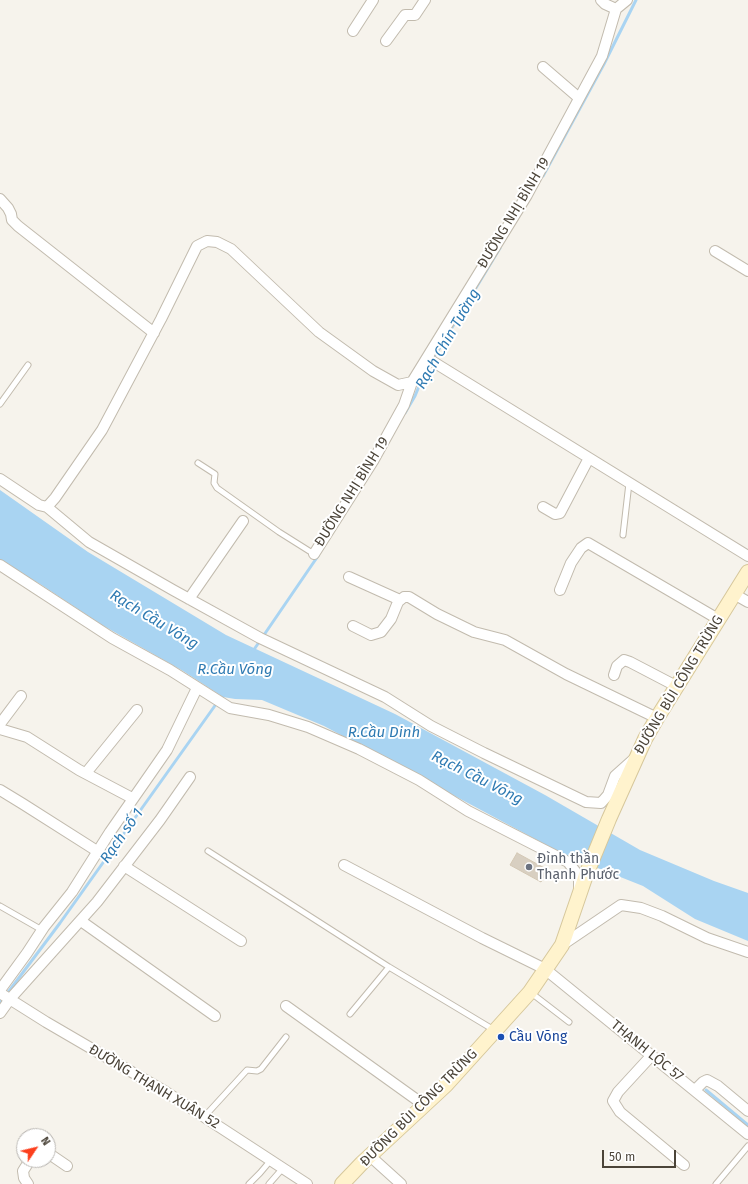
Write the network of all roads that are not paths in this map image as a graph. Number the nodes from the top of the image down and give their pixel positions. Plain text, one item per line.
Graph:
1 (373, 0) edge
2 (425, 0) edge
3 (601, 0) edge
4 (627, 0) edge
5 (616, 9) junction
6 (353, 31) dead end
7 (386, 41) dead end
8 (543, 67) dead end
9 (579, 98) junction
10 (0, 199) edge
11 (715, 251) dead end
12 (748, 270) edge
13 (154, 333) junction
14 (427, 359) junction
15 (28, 365) dead end
16 (412, 382) junction
17 (0, 404) edge
18 (589, 458) junction
19 (198, 463) dead end
20 (0, 479) edge
21 (629, 483) junction
22 (47, 507) junction
23 (543, 507) dead end
24 (243, 521) dead end
25 (624, 535) dead end
26 (314, 554) joint
27 (748, 556) edge
28 (0, 565) edge
29 (748, 572) edge
30 (349, 577) dead end
31 (560, 590) dead end
32 (734, 594) junction
33 (189, 599) junction
34 (400, 600) junction
35 (748, 602) edge
36 (718, 618) junction
37 (353, 626) dead end
38 (614, 675) dead end
39 (676, 686) junction
40 (197, 688) junction
41 (21, 696) dead end
42 (137, 710) dead end
43 (656, 718) junction
44 (0, 724) edge
45 (0, 730) edge
46 (637, 756) junction
47 (86, 773) junction
48 (190, 777) dead end
49 (0, 790) edge
50 (132, 798) junction
51 (97, 851) junction
52 (208, 851) dead end
53 (344, 865) dead end
54 (124, 866) junction
55 (579, 898) junction
56 (0, 906) edge
57 (81, 921) junction
58 (42, 930) junction
59 (241, 941) dead end
60 (562, 945) junction
61 (748, 952) edge
62 (389, 967) junction
63 (545, 969) junction
64 (0, 990) edge
65 (530, 992) junction
66 (0, 994) edge
67 (10, 999) junction
68 (286, 1006) dead end
69 (0, 1013) edge
70 (350, 1014) dead end
71 (215, 1016) dead end
72 (569, 1022) dead end
73 (495, 1031) junction
74 (286, 1037) dead end
75 (652, 1055) junction
76 (695, 1090) junction
77 (424, 1106) junction
78 (748, 1111) edge
79 (204, 1117) junction
80 (748, 1134) edge
81 (748, 1146) edge
82 (370, 1156) junction
83 (56, 1158) edge
84 (271, 1160) junction
85 (684, 1165) dead end
86 (67, 1166) dead end
87 (25, 1168) edge
88 (283, 1168) junction
89 (28, 1184) edge
90 (249, 1184) edge
91 (269, 1184) edge
92 (307, 1184) edge
93 (342, 1184) edge
94 (401, 1184) edge
95 (716, 1184) edge

1 - 6 street
2 - 7 street
3 - 5 street
4 - 5 street
5 - 9 street, ĐƯỜNG NHỊ BÌNH 19
8 - 9 street
9 - 14 street, ĐƯỜNG NHỊ BÌNH 19
10 - 13 street
11 - 12 street
13 - 16 street
13 - 22 street
14 - 16 street, ĐƯỜNG NHỊ BÌNH 19
14 - 18 street
15 - 17 lane
16 - 26 street, ĐƯỜNG NHỊ BÌNH 19
18 - 21 street
18 - 23 street
19 - 26 lane
20 - 22 street
21 - 25 lane
21 - 27 street
22 - 33 street
24 - 33 street
28 - 40 street
29 - 32 street, ĐƯỜNG BÙI CÔNG TRỪNG
30 - 34 street
31 - 36 street
32 - 35 street
32 - 36 street, ĐƯỜNG BÙI CÔNG TRỪNG
33 - 46 street
34 - 37 street
34 - 43 street
36 - 39 street, ĐƯỜNG BÙI CÔNG TRỪNG
38 - 39 street
39 - 43 street, ĐƯỜNG BÙI CÔNG TRỪNG
40 - 50 street
40 - 55 street
41 - 44 street
42 - 47 street
43 - 46 street, ĐƯỜNG BÙI CÔNG TRỪNG
45 - 47 street
46 - 55 street, ĐƯỜNG BÙI CÔNG TRỪNG
47 - 50 street
48 - 54 street
49 - 51 street
50 - 51 street
51 - 58 street
52 - 62 lane
53 - 63 street, THẠNH LỘC 57
54 - 57 street
54 - 59 street
55 - 60 street, ĐƯỜNG BÙI CÔNG TRỪNG
56 - 58 lane
57 - 67 street
57 - 71 street
58 - 64 street
60 - 61 street
60 - 63 street, ĐƯỜNG BÙI CÔNG TRỪNG
62 - 70 lane
62 - 73 lane
63 - 65 street, ĐƯỜNG BÙI CÔNG TRỪNG
63 - 75 street, THẠNH LỘC 57
65 - 72 lane
65 - 73 street, ĐƯỜNG BÙI CÔNG TRỪNG
66 - 67 street, ĐƯỜNG THẠNH XUÂN 52
67 - 69 street
67 - 79 street, ĐƯỜNG THẠNH XUÂN 52
68 - 77 street
73 - 77 street, ĐƯỜNG BÙI CÔNG TRỪNG
74 - 79 lane
75 - 76 street, THẠNH LỘC 57
75 - 85 street
76 - 78 street
76 - 80 street, THẠNH LỘC 57
77 - 82 street, ĐƯỜNG BÙI CÔNG TRỪNG
79 - 84 street, ĐƯỜNG THẠNH XUÂN 52
81 - 95 lane
82 - 93 street, ĐƯỜNG BÙI CÔNG TRỪNG
82 - 94 street
83 - 86 street
84 - 88 street, ĐƯỜNG THẠNH XUÂN 52
84 - 90 lane
87 - 89 street
88 - 91 lane
88 - 92 street, ĐƯỜNG THẠNH XUÂN 52

